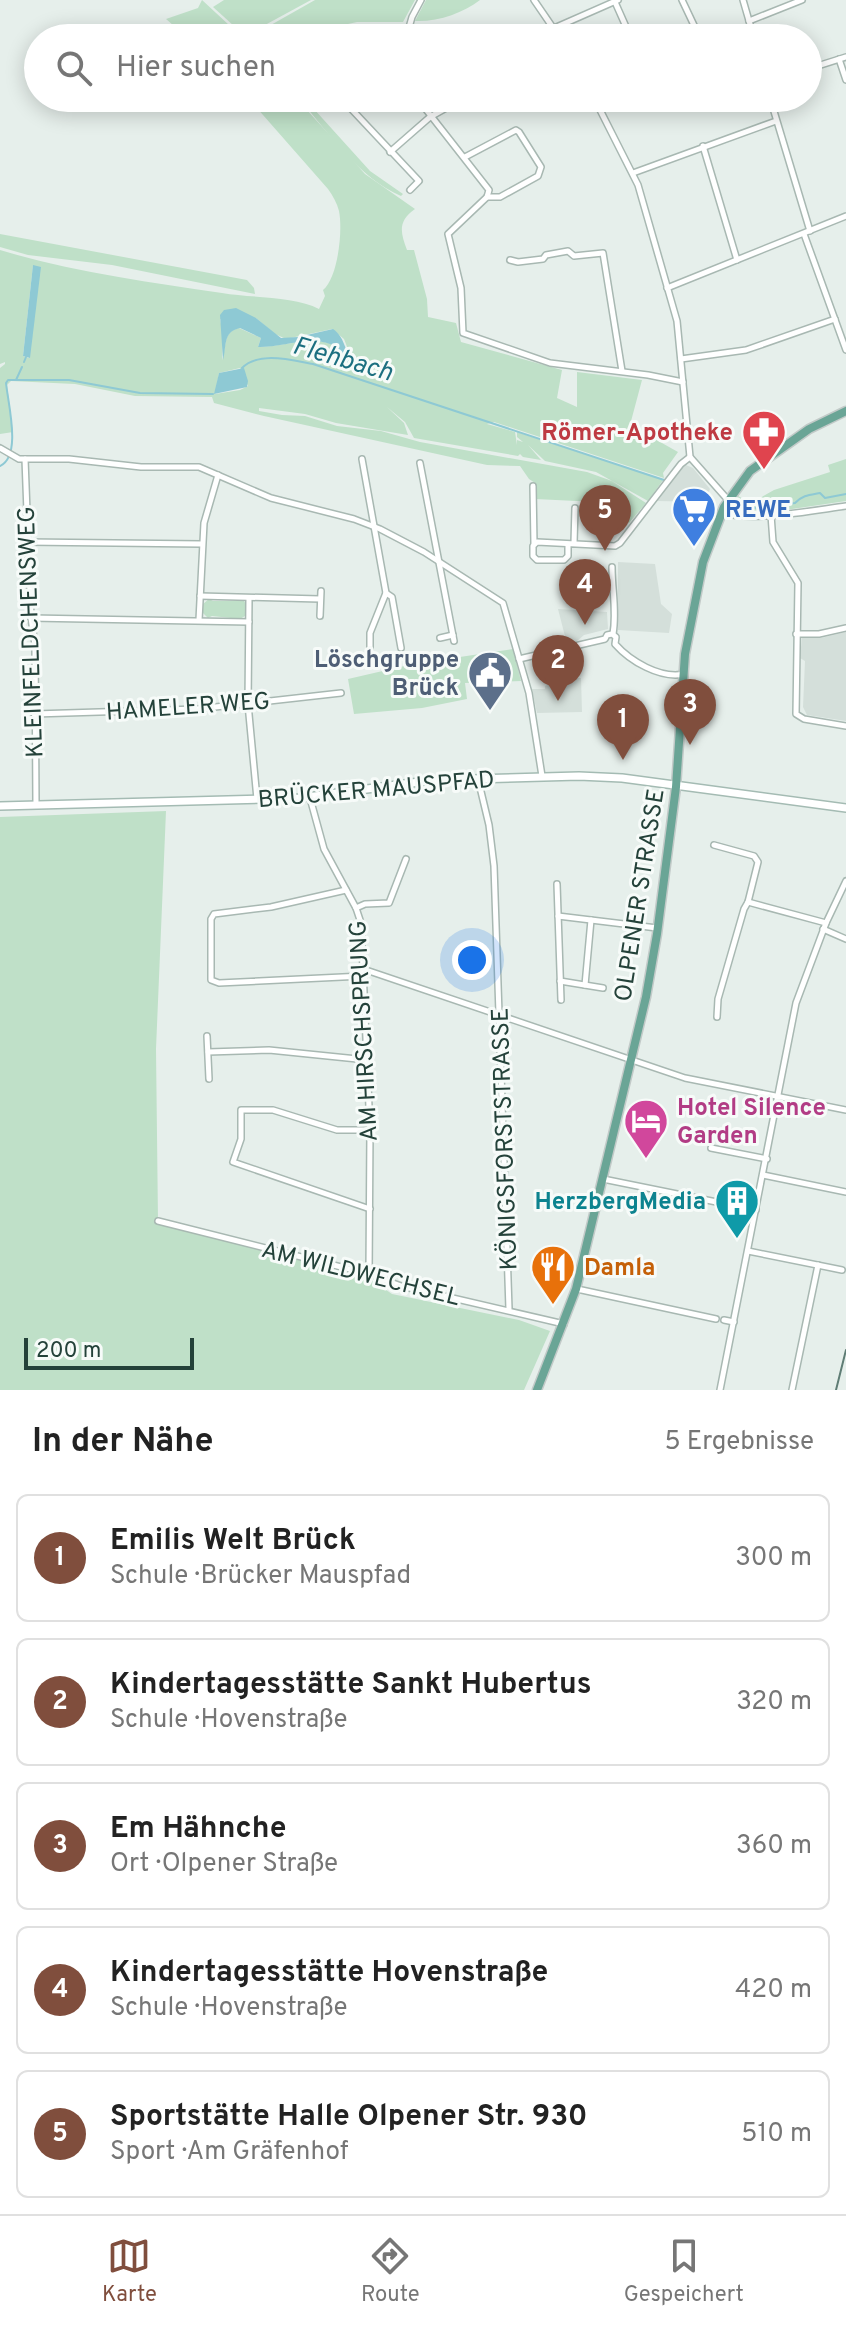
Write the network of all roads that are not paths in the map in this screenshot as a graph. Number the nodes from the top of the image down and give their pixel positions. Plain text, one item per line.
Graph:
1 (421, 0) edge
2 (534, 0) edge
3 (682, 0) edge
4 (743, 0) edge
5 (802, 0) edge
6 (617, 1) edge
7 (749, 21) junction
8 (410, 24) edge
9 (549, 24) edge
10 (564, 24) edge
11 (626, 24) edge
12 (693, 24) edge
13 (750, 24) edge
14 (846, 57) edge
15 (839, 59) junction
16 (822, 64) edge
17 (846, 80) edge
18 (355, 112) edge
19 (427, 112) edge
20 (439, 112) edge
21 (601, 112) edge
22 (774, 112) edge
23 (430, 117) junction
24 (776, 121) junction
25 (703, 146) junction
26 (390, 152) junction
27 (465, 157) junction
28 (633, 173) junction
29 (410, 190) dead end
30 (487, 197) junction
31 (846, 216) edge
32 (807, 232) junction
33 (510, 260) dead end
34 (737, 260) junction
35 (667, 288) junction
36 (835, 319) junction
37 (846, 350) edge
38 (681, 359) junction
39 (622, 371) junction
40 (683, 382) junction
41 (846, 411) edge
42 (0, 448) edge
43 (690, 457) junction
44 (25, 459) junction
45 (362, 459) dead end
46 (420, 463) dead end
47 (218, 475) junction
48 (533, 486) dead end
49 (728, 500) junction
50 (846, 506) edge
51 (575, 508) dead end
52 (722, 512) junction
53 (771, 515) junction
54 (374, 527) junction
55 (27, 542) junction
56 (202, 544) junction
57 (534, 544) junction
58 (571, 544) junction
59 (438, 561) junction
60 (612, 567) dead end
61 (321, 591) dead end
62 (386, 593) junction
63 (200, 596) junction
64 (249, 598) junction
65 (320, 599) junction
66 (320, 616) dead end
67 (31, 618) junction
68 (199, 620) junction
69 (249, 622) junction
70 (846, 628) edge
71 (613, 634) junction
72 (796, 634) junction
73 (440, 638) dead end
74 (605, 639) junction
75 (615, 644) junction
76 (370, 647) dead end
77 (401, 648) dead end
78 (519, 659) junction
79 (684, 674) junction
80 (341, 693) dead end
81 (248, 704) junction
82 (34, 714) junction
83 (846, 726) edge
84 (542, 776) junction
85 (478, 779) junction
86 (676, 787) junction
87 (310, 798) junction
88 (257, 799) junction
89 (36, 805) junction
90 (0, 806) edge
91 (846, 808) edge
92 (714, 845) dead end
93 (406, 859) dead end
94 (846, 881) edge
95 (557, 884) dead end
96 (346, 890) junction
97 (748, 902) junction
98 (356, 908) junction
99 (558, 916) junction
100 (591, 920) junction
101 (824, 926) junction
102 (658, 928) junction
103 (846, 939) edge
104 (364, 973) junction
105 (560, 981) junction
106 (585, 985) junction
107 (603, 988) dead end
108 (561, 1000) dead end
109 (500, 1015) junction
110 (717, 1017) dead end
111 (207, 1036) dead end
112 (208, 1052) junction
113 (631, 1059) junction
114 (367, 1060) junction
115 (209, 1079) dead end
116 (779, 1096) junction
117 (846, 1110) edge
118 (370, 1130) junction
119 (711, 1148) dead end
120 (767, 1159) junction
121 (763, 1175) junction
122 (603, 1179) junction
123 (846, 1192) edge
124 (370, 1209) junction
125 (756, 1210) junction
126 (158, 1221) dead end
127 (748, 1251) junction
128 (818, 1265) junction
129 (842, 1270) dead end
130 (369, 1274) junction
131 (576, 1289) junction
132 (509, 1309) junction
133 (716, 1319) dead end
134 (724, 1320) dead end
135 (734, 1322) junction
136 (564, 1324) junction
137 (537, 1390) edge
138 (720, 1390) edge
139 (792, 1390) edge

1 - 8 street
2 - 9 street
3 - 12 street
4 - 7 street
5 - 7 street
6 - 10 street
6 - 11 street
7 - 13 street
14 - 15 street
15 - 16 street
15 - 17 street
18 - 26 street
19 - 23 street
20 - 23 street
21 - 28 street
22 - 24 street
23 - 26 street
23 - 27 street
24 - 25 street
24 - 32 street
25 - 28 street
25 - 34 street
26 - 29 street
27 - 30 street
27 - 30 street
28 - 35 street
30 - 39 street
31 - 32 street
32 - 34 street
32 - 36 street
33 - 39 street
34 - 35 street
35 - 38 street
36 - 37 street
36 - 38 street
38 - 40 street
39 - 40 street
40 - 43 street
41 - 49 main road, OLPENER STRASSE
42 - 44 street
43 - 49 street
43 - 58 street
44 - 47 street
44 - 55 street, KLEINFELDCHENSWEG
45 - 54 street
46 - 59 street
47 - 54 street
47 - 56 street
48 - 57 street
49 - 52 main road, OLPENER STRASSE
50 - 53 street
51 - 58 street
52 - 53 street
52 - 79 main road, OLPENER STRASSE
53 - 72 street
54 - 59 street
54 - 62 street
55 - 56 street
55 - 67 street, KLEINFELDCHENSWEG
56 - 63 street
57 - 58 street
57 - 58 street
59 - 73 street
59 - 78 street
60 - 71 street
61 - 65 street
62 - 76 street
62 - 77 street
63 - 64 street
63 - 68 street
64 - 65 street
64 - 69 street
65 - 66 street
67 - 68 street
67 - 82 street, KLEINFELDCHENSWEG
68 - 69 street
69 - 81 street
70 - 72 street
71 - 74 street
71 - 75 street
72 - 83 street
74 - 75 street
74 - 78 street
75 - 79 street
78 - 84 street
79 - 86 main road, OLPENER STRASSE
80 - 81 street, HAMELER WEG
81 - 82 street, HAMELER WEG
81 - 88 street
82 - 89 street, KLEINFELDCHENSWEG
84 - 85 main road, BRÜCKER MAUSPFAD
84 - 86 main road, BRÜCKER MAUSPFAD
85 - 87 main road, BRÜCKER MAUSPFAD
85 - 109 street, KÖNIGSFORSTSTRASSE
86 - 91 main road, BRÜCKER MAUSPFAD
86 - 102 main road, OLPENER STRASSE
87 - 88 main road, BRÜCKER MAUSPFAD
87 - 96 street, AM HIRSCHSPRUNG
88 - 89 main road, BRÜCKER MAUSPFAD
89 - 90 main road, BRÜCKER MAUSPFAD
92 - 97 street
93 - 98 street
94 - 101 street
95 - 99 street
96 - 98 street, AM HIRSCHSPRUNG
96 - 104 street
97 - 101 street
97 - 110 street
98 - 104 street, AM HIRSCHSPRUNG
99 - 100 street
99 - 105 street
100 - 102 street
100 - 106 street
101 - 103 street
101 - 116 street
102 - 113 main road, OLPENER STRASSE
104 - 109 street
104 - 114 street, AM HIRSCHSPRUNG
105 - 106 street
105 - 108 street
106 - 107 street
109 - 113 street
109 - 132 street, KÖNIGSFORSTSTRASSE
111 - 112 street
112 - 114 street
112 - 115 street
113 - 116 street
113 - 122 main road, OLPENER STRASSE
114 - 118 street, AM HIRSCHSPRUNG
116 - 117 street
116 - 120 street
118 - 124 street, AM HIRSCHSPRUNG
118 - 124 street
119 - 120 street
120 - 121 street
121 - 123 street
121 - 125 street
122 - 125 street
122 - 131 main road, OLPENER STRASSE
124 - 130 street, AM HIRSCHSPRUNG
125 - 127 street
126 - 130 street, AM WILDWECHSEL
127 - 128 street
127 - 135 street
128 - 129 street
128 - 139 street
130 - 132 street, AM WILDWECHSEL
131 - 133 street
131 - 136 main road, OLPENER STRASSE
132 - 136 street, AM WILDWECHSEL
134 - 135 street
135 - 138 street
136 - 137 main road, OLPENER STRASSE

